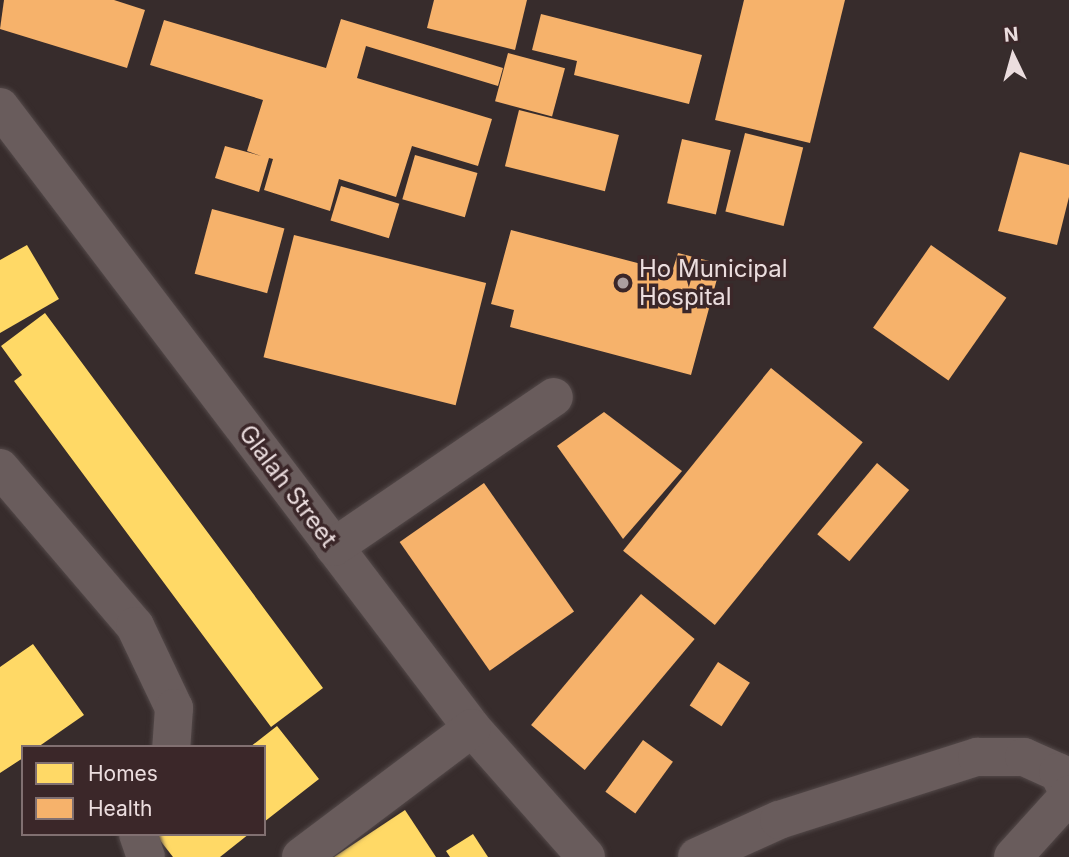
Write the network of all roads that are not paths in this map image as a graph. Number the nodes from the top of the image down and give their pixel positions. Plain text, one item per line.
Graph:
1 (0, 107) edge
2 (554, 397) dead end
3 (0, 468) edge
4 (334, 547) junction
5 (472, 728) junction
6 (171, 745) edge
7 (1069, 795) edge
8 (139, 836) edge
9 (146, 857) edge
10 (301, 857) edge
11 (586, 857) edge
12 (697, 857) edge
13 (1013, 857) edge

1 - 4 street, Glalah Street
2 - 4 street
3 - 6 street
4 - 5 street, Glalah Street
5 - 10 street
5 - 11 street, Glalah Street
7 - 12 street
7 - 13 street
8 - 9 street

